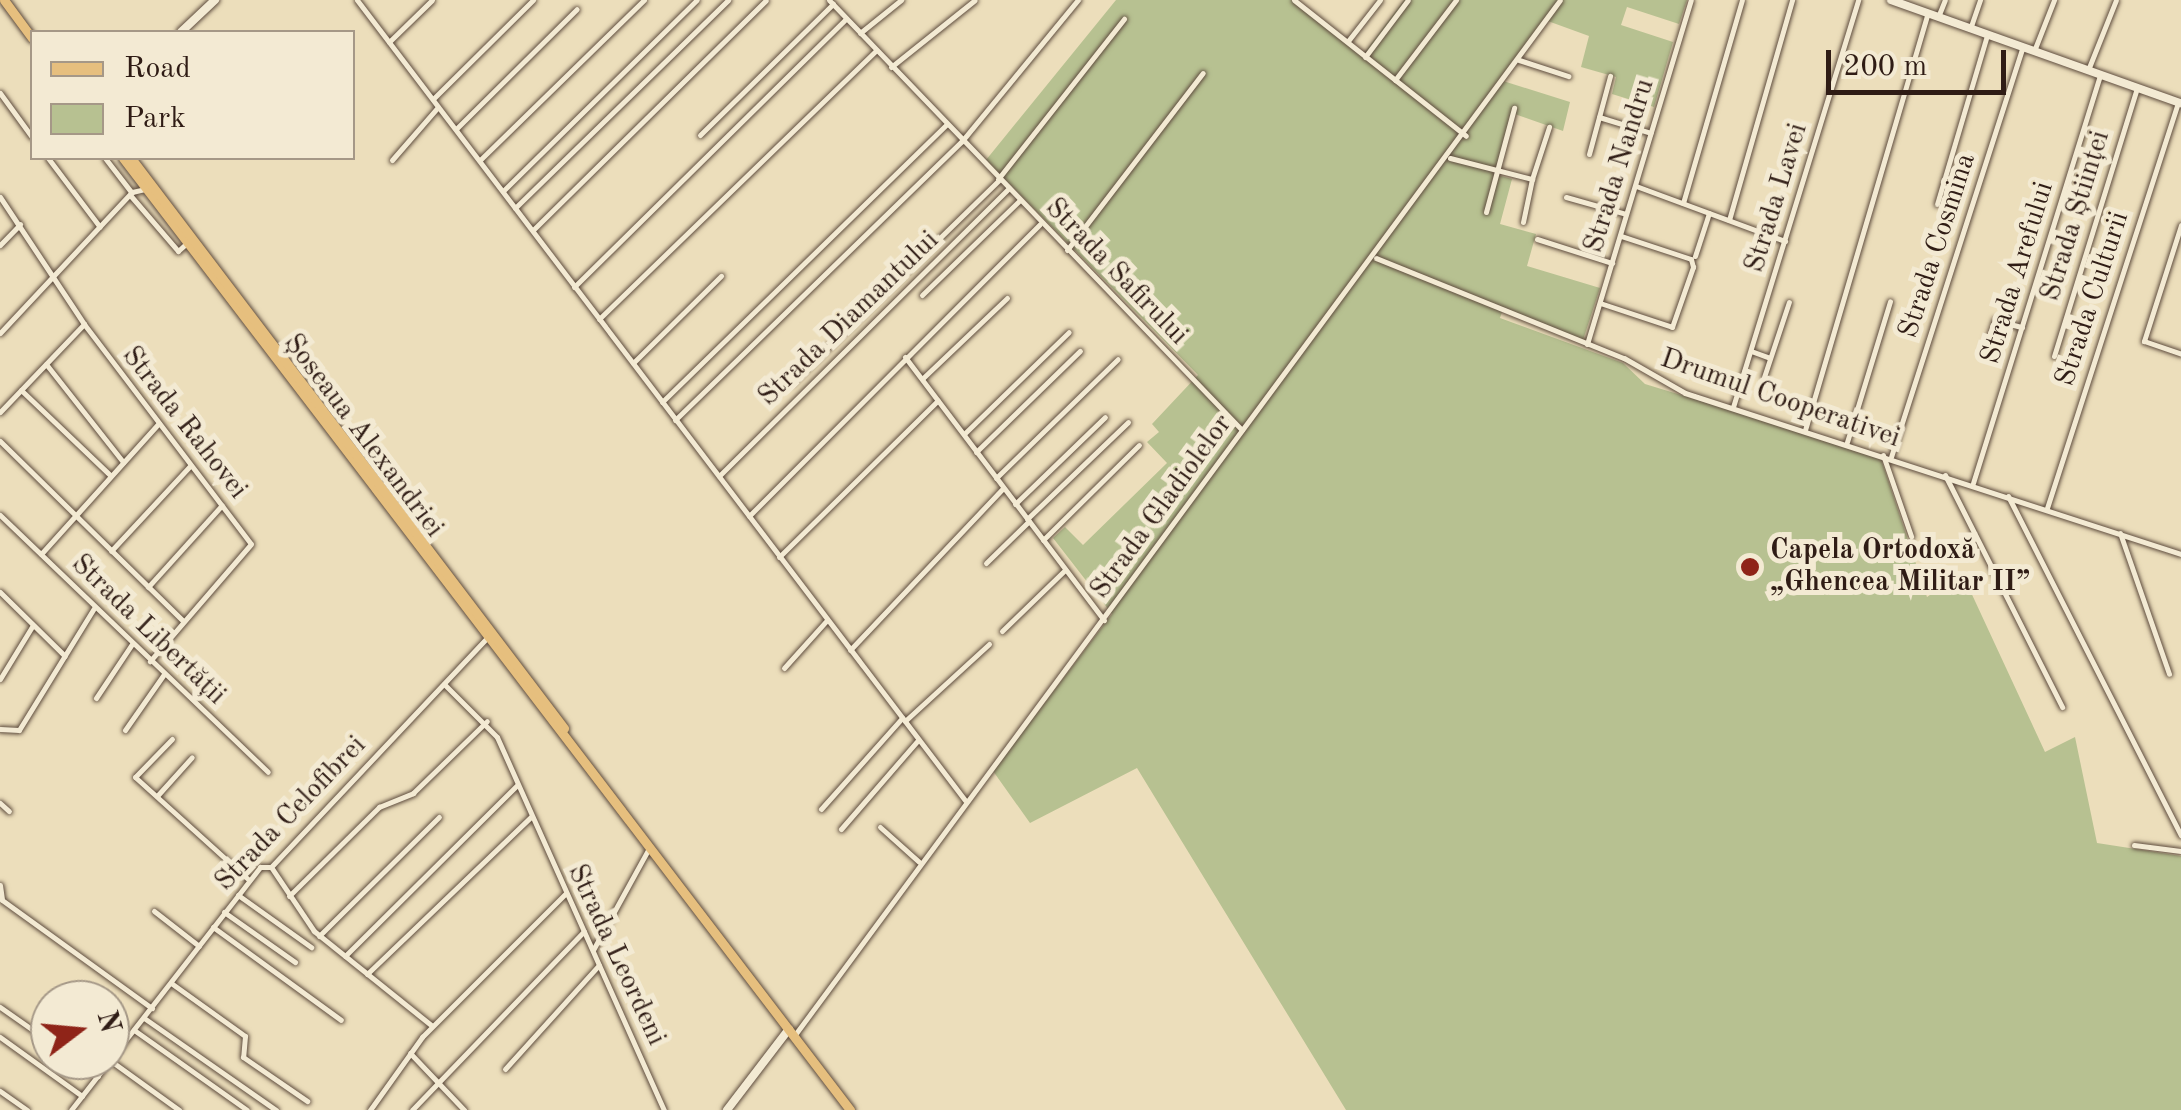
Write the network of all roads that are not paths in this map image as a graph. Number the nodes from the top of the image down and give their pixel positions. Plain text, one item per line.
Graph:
1 (7, 0) edge
2 (215, 0) edge
3 (358, 0) edge
4 (369, 0) edge
5 (432, 0) edge
6 (533, 0) edge
7 (644, 0) edge
8 (697, 0) edge
9 (728, 0) edge
10 (766, 0) edge
11 (901, 0) edge
12 (975, 0) edge
13 (1078, 0) edge
14 (1294, 0) edge
15 (1380, 0) edge
16 (1408, 0) edge
17 (1456, 0) edge
18 (1560, 0) edge
19 (1691, 0) edge
20 (1742, 0) edge
21 (1792, 0) edge
22 (1858, 0) edge
23 (1945, 0) edge
24 (1980, 0) edge
25 (2054, 0) edge
26 (2116, 0) edge
27 (831, 1) edge
28 (1896, 1) edge
29 (362, 7) junction
30 (577, 8) dead end
31 (1928, 13) junction
32 (1938, 17) junction
33 (846, 18) junction
34 (1124, 18) dead end
35 (1970, 29) junction
36 (30, 30) edge
37 (183, 30) edge
38 (860, 33) junction
39 (1987, 35) junction
40 (389, 42) junction
41 (1348, 42) junction
42 (2024, 48) junction
43 (876, 51) junction
44 (2034, 52) junction
45 (1366, 56) junction
46 (1518, 60) junction
47 (891, 66) junction
48 (2088, 70) junction
49 (1203, 72) dead end
50 (2100, 74) junction
51 (1568, 76) dead end
52 (1610, 76) dead end
53 (1396, 80) junction
54 (2137, 88) junction
55 (0, 93) edge
56 (432, 99) junction
57 (2180, 102) edge
58 (438, 107) junction
59 (1514, 108) dead end
60 (1599, 117) junction
61 (946, 124) junction
62 (1549, 126) dead end
63 (456, 129) junction
64 (1652, 133) junction
65 (30, 134) edge
66 (700, 136) dead end
67 (1466, 136) junction
68 (962, 142) junction
69 (1589, 154) dead end
70 (1450, 158) junction
71 (50, 160) edge
72 (106, 160) edge
73 (126, 160) edge
74 (126, 160) edge
75 (392, 160) dead end
76 (480, 160) junction
77 (1497, 172) junction
78 (998, 179) junction
79 (1532, 179) junction
80 (1636, 186) junction
81 (1008, 189) junction
82 (148, 190) junction
83 (503, 191) junction
84 (131, 193) junction
85 (1566, 196) dead end
86 (0, 197) edge
87 (1020, 201) junction
88 (1683, 204) junction
89 (1937, 204) dead end
90 (515, 208) junction
91 (1486, 212) dead end
92 (1709, 213) junction
93 (1627, 214) junction
94 (1729, 220) junction
95 (1523, 222) dead end
96 (1041, 223) junction
97 (20, 224) junction
98 (2181, 225) edge
99 (100, 226) junction
100 (533, 231) junction
101 (1620, 236) junction
102 (1537, 238) dead end
103 (1786, 241) junction
104 (187, 242) junction
105 (0, 244) edge
106 (1067, 250) junction
107 (1695, 256) dead end
108 (1376, 258) junction
109 (1612, 263) junction
110 (54, 276) junction
111 (721, 276) dead end
112 (574, 287) junction
113 (922, 295) dead end
114 (1007, 298) dead end
115 (1789, 302) dead end
116 (1890, 302) dead end
117 (1600, 303) junction
118 (599, 319) junction
119 (84, 324) junction
120 (2022, 327) junction
121 (1069, 332) dead end
122 (0, 333) edge
123 (1586, 344) junction
124 (1986, 349) dead end
125 (1080, 351) dead end
126 (1751, 351) junction
127 (2181, 354) edge
128 (905, 356) junction
129 (2054, 356) dead end
130 (1770, 358) junction
131 (1118, 360) dead end
132 (633, 363) junction
133 (46, 364) junction
134 (1764, 377) dead end
135 (923, 378) junction
136 (791, 384) dead end
137 (21, 390) junction
138 (938, 400) junction
139 (662, 403) junction
140 (1733, 407) junction
141 (0, 412) edge
142 (1105, 417) dead end
143 (675, 420) junction
144 (1128, 422) dead end
145 (160, 423) junction
146 (1242, 430) junction
147 (1804, 430) junction
148 (964, 435) junction
149 (0, 441) edge
150 (1846, 443) junction
151 (1139, 445) dead end
152 (976, 452) junction
153 (1887, 456) junction
154 (123, 462) junction
155 (191, 465) junction
156 (1945, 474) junction
157 (111, 476) junction
158 (719, 476) junction
159 (996, 478) junction
160 (1973, 484) junction
161 (1003, 488) junction
162 (2007, 494) junction
163 (1015, 504) junction
164 (222, 505) junction
165 (2047, 508) junction
166 (0, 515) edge
167 (76, 516) junction
168 (749, 516) junction
169 (1028, 520) junction
170 (2120, 533) junction
171 (1911, 536) dead end
172 (1042, 540) junction
173 (112, 551) junction
174 (40, 554) junction
175 (2181, 554) edge
176 (778, 556) junction
177 (986, 563) dead end
178 (1066, 570) junction
179 (148, 587) junction
180 (1, 595) edge
181 (94, 608) junction
182 (827, 620) junction
183 (1104, 620) junction
184 (184, 622) junction
185 (33, 625) junction
186 (1002, 631) dead end
187 (488, 637) junction
188 (132, 644) junction
189 (989, 644) dead end
190 (850, 650) junction
191 (65, 656) junction
192 (150, 661) junction
193 (784, 668) dead end
194 (164, 674) junction
195 (2168, 674) dead end
196 (0, 679) edge
197 (444, 684) junction
198 (96, 698) dead end
199 (2062, 707) dead end
200 (904, 720) junction
201 (486, 721) junction
202 (0, 729) edge
203 (125, 730) dead end
204 (172, 739) dead end
205 (570, 739) junction
206 (918, 739) junction
207 (192, 757) dead end
208 (268, 772) dead end
209 (517, 785) junction
210 (157, 796) junction
211 (965, 800) junction
212 (0, 804) edge
213 (821, 809) dead end
214 (8, 812) dead end
215 (440, 817) dead end
216 (532, 818) junction
217 (880, 826) dead end
218 (841, 829) dead end
219 (2181, 836) edge
220 (650, 846) junction
221 (2134, 846) dead end
222 (2181, 851) edge
223 (919, 862) junction
224 (271, 868) junction
225 (249, 880) junction
226 (0, 885) edge
227 (566, 893) junction
228 (238, 895) junction
229 (289, 896) junction
230 (1, 902) edge
231 (154, 911) dead end
232 (224, 912) junction
233 (214, 927) junction
234 (584, 931) junction
235 (319, 936) junction
236 (199, 946) junction
237 (311, 947) dead end
238 (593, 950) junction
239 (345, 956) junction
240 (295, 962) dead end
241 (599, 965) junction
242 (368, 974) junction
243 (170, 983) junction
244 (0, 1007) edge
245 (152, 1008) junction
246 (144, 1018) junction
247 (342, 1020) dead end
248 (432, 1026) junction
249 (30, 1028) edge
250 (134, 1030) junction
251 (792, 1032) junction
252 (130, 1035) edge
253 (0, 1037) edge
254 (410, 1053) junction
255 (505, 1069) dead end
256 (130, 1074) edge
257 (95, 1080) edge
258 (435, 1080) junction
259 (0, 1091) edge
260 (82, 1096) junction
261 (307, 1101) dead end
262 (27, 1110) edge
263 (71, 1110) edge
264 (180, 1110) edge
265 (247, 1110) edge
266 (276, 1110) edge
267 (370, 1110) edge
268 (412, 1110) edge
269 (464, 1110) edge
270 (664, 1110) edge
271 (727, 1110) edge
272 (850, 1110) edge

1 - 36 main road
2 - 37 street
3 - 29 street
4 - 29 street
5 - 40 street
6 - 56 street
7 - 76 street
8 - 83 street
9 - 90 street
10 - 100 street
11 - 38 street
12 - 47 street
13 - 68 street
14 - 41 street
15 - 41 street
16 - 45 street
17 - 53 street
18 - 46 street, Strada Gladiolelor
19 - 64 street, Strada Nandru
20 - 88 street
21 - 94 street
22 - 103 street, Strada Lavei
23 - 32 street
24 - 35 street
25 - 44 street
26 - 48 street
27 - 33 street, Strada Safirului
27 - 66 street
28 - 31 street
29 - 40 street
30 - 63 street
31 - 32 street
31 - 147 street
32 - 35 street
33 - 38 street, Strada Safirului
33 - 112 street
34 - 78 street
35 - 39 street
38 - 43 street, Strada Safirului
39 - 42 street
39 - 89 street
40 - 56 street
41 - 45 street
42 - 44 street
42 - 153 street, Strada Cosmina
43 - 47 street, Strada Safirului
43 - 118 street
44 - 48 street
45 - 53 street
46 - 51 street
46 - 67 street, Strada Gladiolelor
47 - 61 street, Strada Safirului
48 - 50 street
49 - 106 street
50 - 54 street
50 - 120 street, Strada Arefului
52 - 60 street
53 - 67 street
54 - 57 street
54 - 129 street, Strada Științei
55 - 65 street
56 - 58 street
57 - 165 street, Strada Culturii
58 - 63 street
58 - 75 street
59 - 77 street
60 - 64 street
60 - 69 street
61 - 68 street, Strada Safirului
61 - 139 street
62 - 79 street
63 - 76 street
64 - 80 street, Strada Nandru
67 - 70 street, Strada Gladiolelor
68 - 78 street, Strada Safirului
68 - 143 street
70 - 77 street
70 - 108 street, Strada Gladiolelor
71 - 99 street
72 - 84 street
73 - 82 main road, Șoseaua Alexandriei
74 - 205 main road, Șoseaua Alexandriei
76 - 83 street
77 - 79 street
77 - 91 street
78 - 81 street, Strada Safirului
78 - 136 street
79 - 95 street
80 - 88 street
80 - 93 street, Strada Nandru
81 - 87 street, Strada Safirului
81 - 158 street, Strada Diamantului
82 - 84 street
82 - 104 main road, Șoseaua Alexandriei
83 - 90 street
84 - 99 street
84 - 104 street
85 - 93 street
86 - 97 street, Strada Rahovei
87 - 96 street, Strada Safirului
87 - 113 street
88 - 92 street
90 - 100 street
92 - 94 street
92 - 107 street
93 - 101 street, Strada Nandru
94 - 103 street
96 - 106 street, Strada Safirului
96 - 128 street
97 - 105 street
97 - 110 street, Strada Rahovei
98 - 127 street
99 - 110 street
100 - 112 street
101 - 109 street, Strada Nandru
101 - 117 street
102 - 109 street
103 - 126 street, Strada Lavei
104 - 187 main road, Șoseaua Alexandriei
106 - 146 street, Strada Safirului
108 - 123 street, Drumul Cooperativei
108 - 146 street, Strada Gladiolelor
109 - 117 street, Strada Nandru
110 - 119 street, Strada Rahovei
110 - 122 street
111 - 132 street
112 - 118 street
114 - 135 street
115 - 130 street
116 - 150 street
117 - 123 street, Strada Nandru
118 - 132 street
119 - 133 street
119 - 145 street, Strada Rahovei
120 - 124 street
120 - 160 street, Strada Arefului
121 - 148 street
123 - 140 street, Drumul Cooperativei
125 - 152 street
126 - 130 street
126 - 140 street, Strada Lavei
128 - 135 street
128 - 168 street
130 - 134 street
131 - 159 street
132 - 139 street
133 - 137 street
133 - 154 street
135 - 138 street
137 - 141 street
137 - 157 street
138 - 148 street
138 - 176 street
139 - 143 street
140 - 147 street, Drumul Cooperativei
142 - 163 street
143 - 158 street
144 - 169 street
145 - 154 street
145 - 155 street, Strada Rahovei
146 - 183 street, Strada Gladiolelor
147 - 150 street, Drumul Cooperativei
148 - 152 street
149 - 167 street
150 - 153 street, Drumul Cooperativei
151 - 172 street
152 - 159 street
153 - 156 street, Drumul Cooperativei
153 - 171 street
154 - 157 street
155 - 164 street, Strada Rahovei
155 - 173 street
156 - 160 street, Drumul Cooperativei
156 - 199 street
157 - 167 street
158 - 168 street
159 - 161 street
160 - 162 street, Drumul Cooperativei
161 - 163 street
161 - 190 street
162 - 165 street, Drumul Cooperativei
162 - 219 street
163 - 169 street
164 - 179 street
164 - 184 street, Strada Rahovei
165 - 170 street, Drumul Cooperativei
166 - 174 street, Strada Libertății
167 - 173 street
167 - 174 street
168 - 176 street
169 - 172 street
169 - 177 street
170 - 175 street, Drumul Cooperativei
170 - 195 street
172 - 178 street
173 - 179 street
174 - 181 street, Strada Libertății
176 - 182 street
178 - 183 street
178 - 186 street
179 - 184 street
180 - 185 street
181 - 188 street, Strada Libertății
181 - 191 street
182 - 190 street
182 - 193 street
183 - 211 street, Strada Gladiolelor
184 - 192 street, Strada Rahovei
185 - 191 street
185 - 196 street
187 - 197 street, Strada Celofibrei
187 - 205 main road, Șoseaua Alexandriei
188 - 192 street, Strada Libertății
188 - 198 street
189 - 200 street
190 - 200 street
191 - 202 street
192 - 194 street, Strada Libertății
194 - 203 street
194 - 208 street, Strada Libertății
197 - 201 street, Strada Leordeni
197 - 224 street, Strada Celofibrei
200 - 206 street
200 - 213 street
201 - 209 street, Strada Leordeni
201 - 229 street
204 - 210 street
205 - 220 main road, Șoseaua Alexandriei
206 - 211 street
206 - 218 street
207 - 210 street
209 - 216 street, Strada Leordeni
209 - 239 street
210 - 225 street
211 - 223 street, Strada Gladiolelor
212 - 214 street
215 - 235 street
216 - 227 street, Strada Leordeni
216 - 242 street
217 - 223 street
220 - 238 street
220 - 251 main road, Șoseaua Alexandriei
221 - 222 street
223 - 251 street, Strada Gladiolelor
224 - 225 street, Strada Celofibrei
224 - 229 street
225 - 228 street, Strada Celofibrei
226 - 230 street
227 - 234 street, Strada Leordeni
227 - 248 street
228 - 232 street, Strada Celofibrei
228 - 237 street
229 - 235 street
230 - 245 street
231 - 236 street
232 - 233 street, Strada Celofibrei
232 - 240 street
233 - 236 street, Strada Celofibrei
233 - 247 street
234 - 238 street, Strada Leordeni
234 - 258 street
235 - 239 street
236 - 243 street, Strada Celofibrei
238 - 241 street, Strada Leordeni
239 - 242 street
241 - 255 street
241 - 270 street, Strada Leordeni
242 - 248 street
243 - 245 street, Strada Celofibrei
243 - 261 street
244 - 249 street
245 - 246 street, Strada Celofibrei
246 - 250 street, Strada Celofibrei
246 - 266 street
248 - 254 street
250 - 252 street, Strada Celofibrei
250 - 265 street
251 - 271 street
251 - 272 main road, Șoseaua Alexandriei
253 - 260 street
254 - 258 street
254 - 267 street
256 - 264 street
257 - 260 street, Strada Celofibrei
258 - 268 street
258 - 269 street
259 - 262 street
260 - 263 street, Strada Celofibrei

